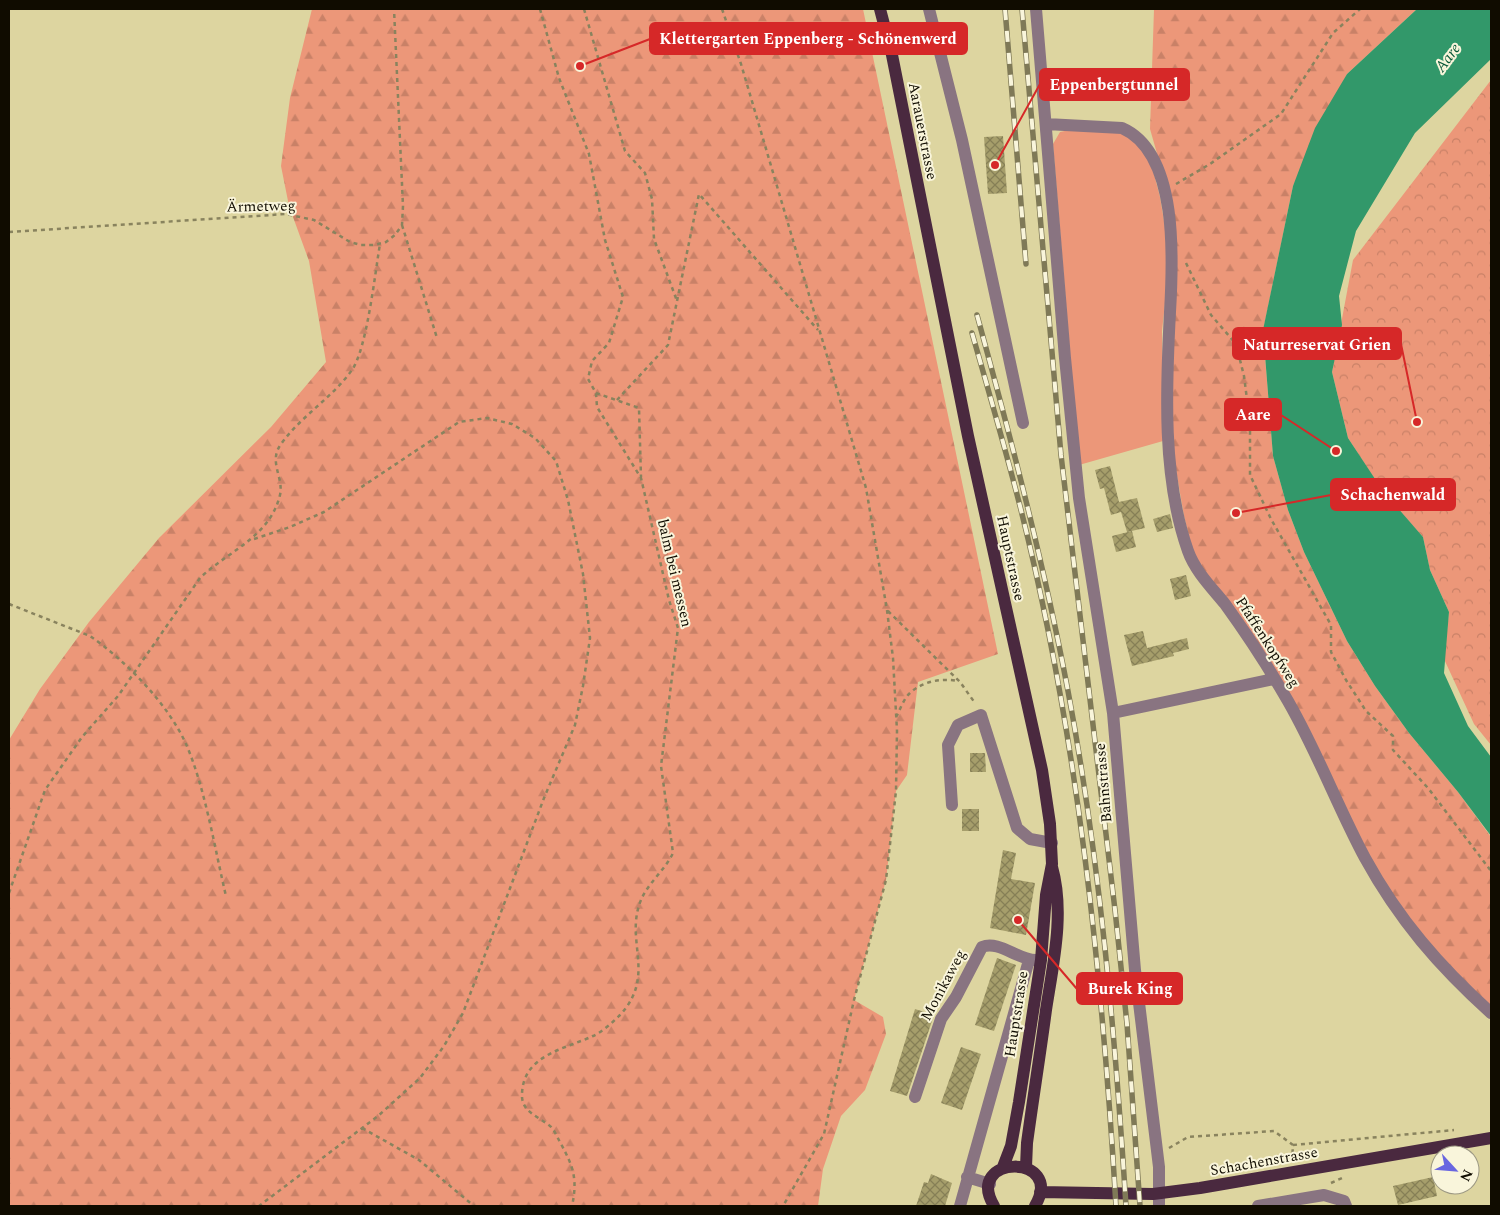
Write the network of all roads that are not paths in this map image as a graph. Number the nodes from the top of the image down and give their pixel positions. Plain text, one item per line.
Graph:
1 (880, 9) edge
2 (929, 9) edge
3 (1036, 9) edge
4 (1046, 124) junction
5 (932, 259) joint
6 (1023, 423) dead end
7 (1274, 679) junction
8 (1113, 713) junction
9 (952, 805) dead end
10 (1052, 843) junction
11 (1052, 864) junction
12 (1035, 960) junction
13 (1491, 1013) edge
14 (915, 1097) dead end
15 (1491, 1138) edge
16 (1004, 1167) junction
17 (1026, 1167) junction
18 (967, 1177) junction
19 (990, 1184) junction
20 (1040, 1192) junction
21 (960, 1206) edge
22 (994, 1206) edge
23 (1034, 1206) edge
24 (1159, 1206) edge
25 (1258, 1206) edge
26 (1346, 1206) edge

1 - 5 main road, Aarauerstrasse
2 - 6 street
3 - 4 street, Bahnstrasse
4 - 7 street, Pfaffenkopfweg
4 - 8 street, Bahnstrasse
5 - 10 main road, Hauptstrasse
7 - 8 street
7 - 13 street, Pfaffenkopfweg
8 - 24 street, Bahnstrasse
9 - 10 street
10 - 11 main road, Hauptstrasse
11 - 12 main road, Hauptstrasse
11 - 17 main road, Hauptstrasse
12 - 14 street, Monikaweg
12 - 16 main road, Hauptstrasse
12 - 18 street
15 - 20 main road, Schachenstrasse
16 - 17 main road
16 - 19 main road
17 - 20 main road
18 - 19 street
18 - 21 street
19 - 22 main road
20 - 23 main road
25 - 26 street

